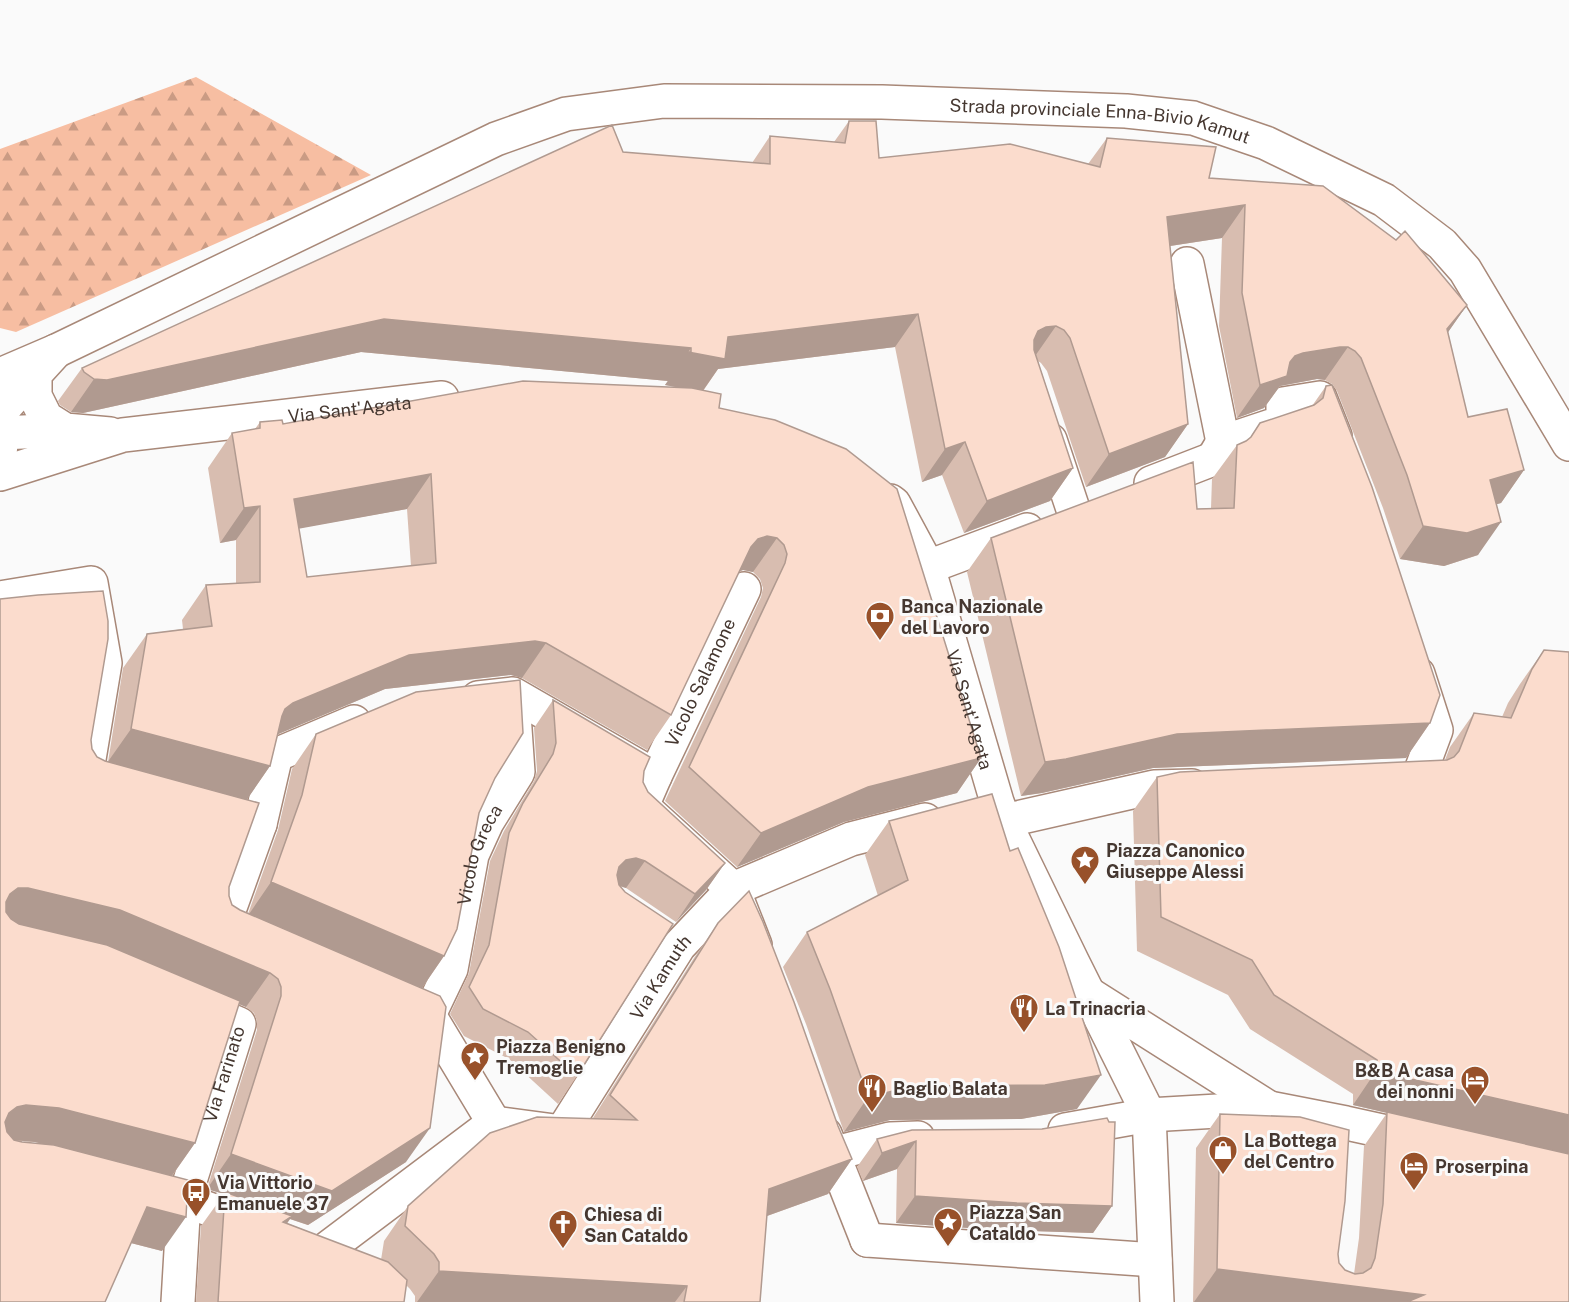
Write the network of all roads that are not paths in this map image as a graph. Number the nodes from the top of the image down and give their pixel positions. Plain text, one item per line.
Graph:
1 (1187, 264) dead end
2 (46, 362) junction
3 (0, 375) edge
4 (471, 395) edge
5 (1040, 411) edge
6 (65, 430) junction
7 (0, 432) edge
8 (123, 435) junction
9 (1569, 444) edge
10 (1218, 451) junction
11 (1346, 462) edge
12 (0, 474) edge
13 (870, 483) edge
14 (1074, 512) junction
15 (927, 567) junction
16 (744, 589) edge
17 (0, 598) edge
18 (1411, 651) edge
19 (513, 694) junction
20 (444, 702) edge
21 (377, 712) edge
22 (656, 776) junction
23 (1407, 777) edge
24 (1223, 784) edge
25 (119, 786) edge
26 (184, 804) edge
27 (1001, 811) junction
28 (260, 824) junction
29 (733, 889) junction
30 (652, 928) edge
31 (266, 946) edge
32 (679, 946) junction
33 (767, 976) edge
34 (164, 992) edge
35 (1089, 994) junction
36 (386, 997) edge
37 (429, 1015) junction
38 (1269, 1108) junction
39 (816, 1109) edge
40 (1149, 1115) junction
41 (1346, 1123) junction
42 (494, 1124) junction
43 (1035, 1136) edge
44 (945, 1138) edge
45 (1446, 1146) edge
46 (832, 1154) junction
47 (1344, 1157) edge
48 (120, 1183) edge
49 (184, 1200) junction
50 (324, 1251) junction
51 (1155, 1260) junction
52 (359, 1266) edge
53 (178, 1302) edge
54 (1157, 1302) edge

1 - 10 street
2 - 3 street
2 - 6 street
2 - 7 street
2 - 9 street, Strada provinciale Enna-Bivio Kamut
4 - 8 street, Via Sant'Agata
5 - 14 street
6 - 7 street
6 - 8 street
8 - 12 street
10 - 11 street
10 - 14 street
13 - 15 street, Via Sant'Agata
14 - 15 street
15 - 27 street, Via Sant'Agata
16 - 22 street, Vicolo Salamone
17 - 25 street
18 - 23 street
19 - 20 street
19 - 22 street
19 - 37 street, Vicolo Greca
21 - 28 street
22 - 29 street, Vicolo Salamone
24 - 27 street, Via Kamuth
26 - 28 street
27 - 29 street, Via Kamuth
27 - 35 street, Via Sant'Agata
28 - 31 street
29 - 32 street, Via Kamuth
29 - 33 street
30 - 32 street
32 - 42 street, Via Kamuth
34 - 49 street, Via Farinato
35 - 38 street
35 - 40 street, Via Sant'Agata
36 - 37 street
37 - 42 street
38 - 40 street
38 - 41 street
39 - 46 street
40 - 43 street
40 - 51 street
41 - 45 street
41 - 47 street
42 - 50 street
44 - 46 street
46 - 51 street
48 - 49 street
49 - 50 street
49 - 53 street, Via Farinato
50 - 52 street
51 - 54 street

